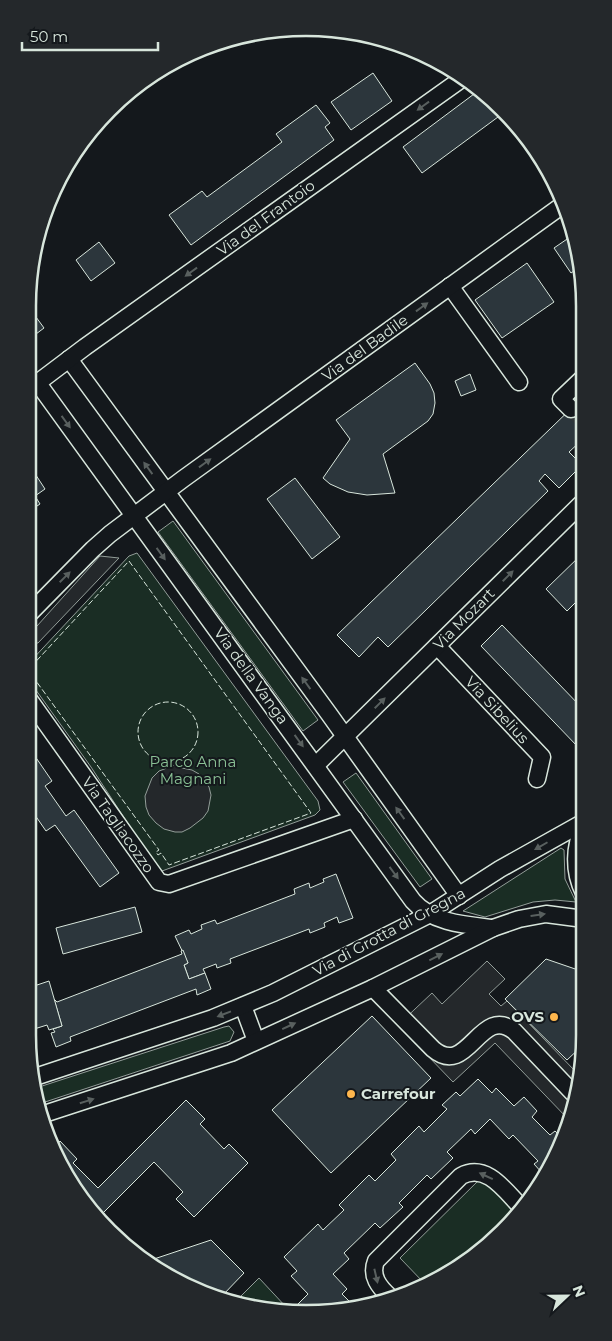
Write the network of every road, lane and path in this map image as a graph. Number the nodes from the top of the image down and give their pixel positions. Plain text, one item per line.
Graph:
1 (457, 82) edge
2 (557, 209) edge
3 (450, 286) junction
4 (69, 359) junction
5 (519, 382) dead end
6 (36, 383) edge
7 (36, 391) edge
8 (165, 492) junction
9 (576, 509) edge
10 (134, 516) junction
11 (36, 606) edge
12 (437, 646) junction
13 (36, 709) edge
14 (345, 737) junction
15 (316, 765) junction
16 (538, 779) dead end
17 (354, 819) junction
18 (576, 828) edge
19 (459, 896) junction
20 (430, 914) junction
21 (576, 918) edge
22 (493, 928) junction
23 (373, 988) junction
24 (243, 1006) junction
25 (256, 1041) junction
26 (40, 1076) edge
27 (570, 1090) edge
28 (48, 1113) edge
29 (517, 1203) edge
30 (385, 1293) edge

1 -> 4 street, Via del Frantoio
2 - 3 street, Via del Badile
3 - 5 street
8 -> 3 street, Via del Badile
4 - 6 street, Via del Frantoio
8 -> 4 street
7 -> 10 street, Via della Vanga
8 - 10 street, Via del Badile
14 -> 8 street
12 -> 9 street, Via Mozart
11 -> 10 street, Via del Badile
10 -> 15 street, Via della Vanga
14 -> 12 street, Via Mozart
12 - 16 street, Via Sibelius
13 - 17 street, Via Tagliacozzo
14 - 15 street, Via Mozart
19 -> 14 street
15 - 17 street, Via della Vanga
17 -> 20 street, Via della Vanga
18 -> 19 street, Via di Grotta di Gregna
19 - 20 street, Via di Grotta di Gregna
20 - 22 street, Via della Vanga
20 - 24 street, Via di Grotta di Gregna
22 -> 21 street
23 -> 22 street
25 -> 23 street
23 - 27 street
24 - 25 street
24 -> 26 street, Via di Grotta di Gregna
28 -> 25 street
29 -> 30 street

